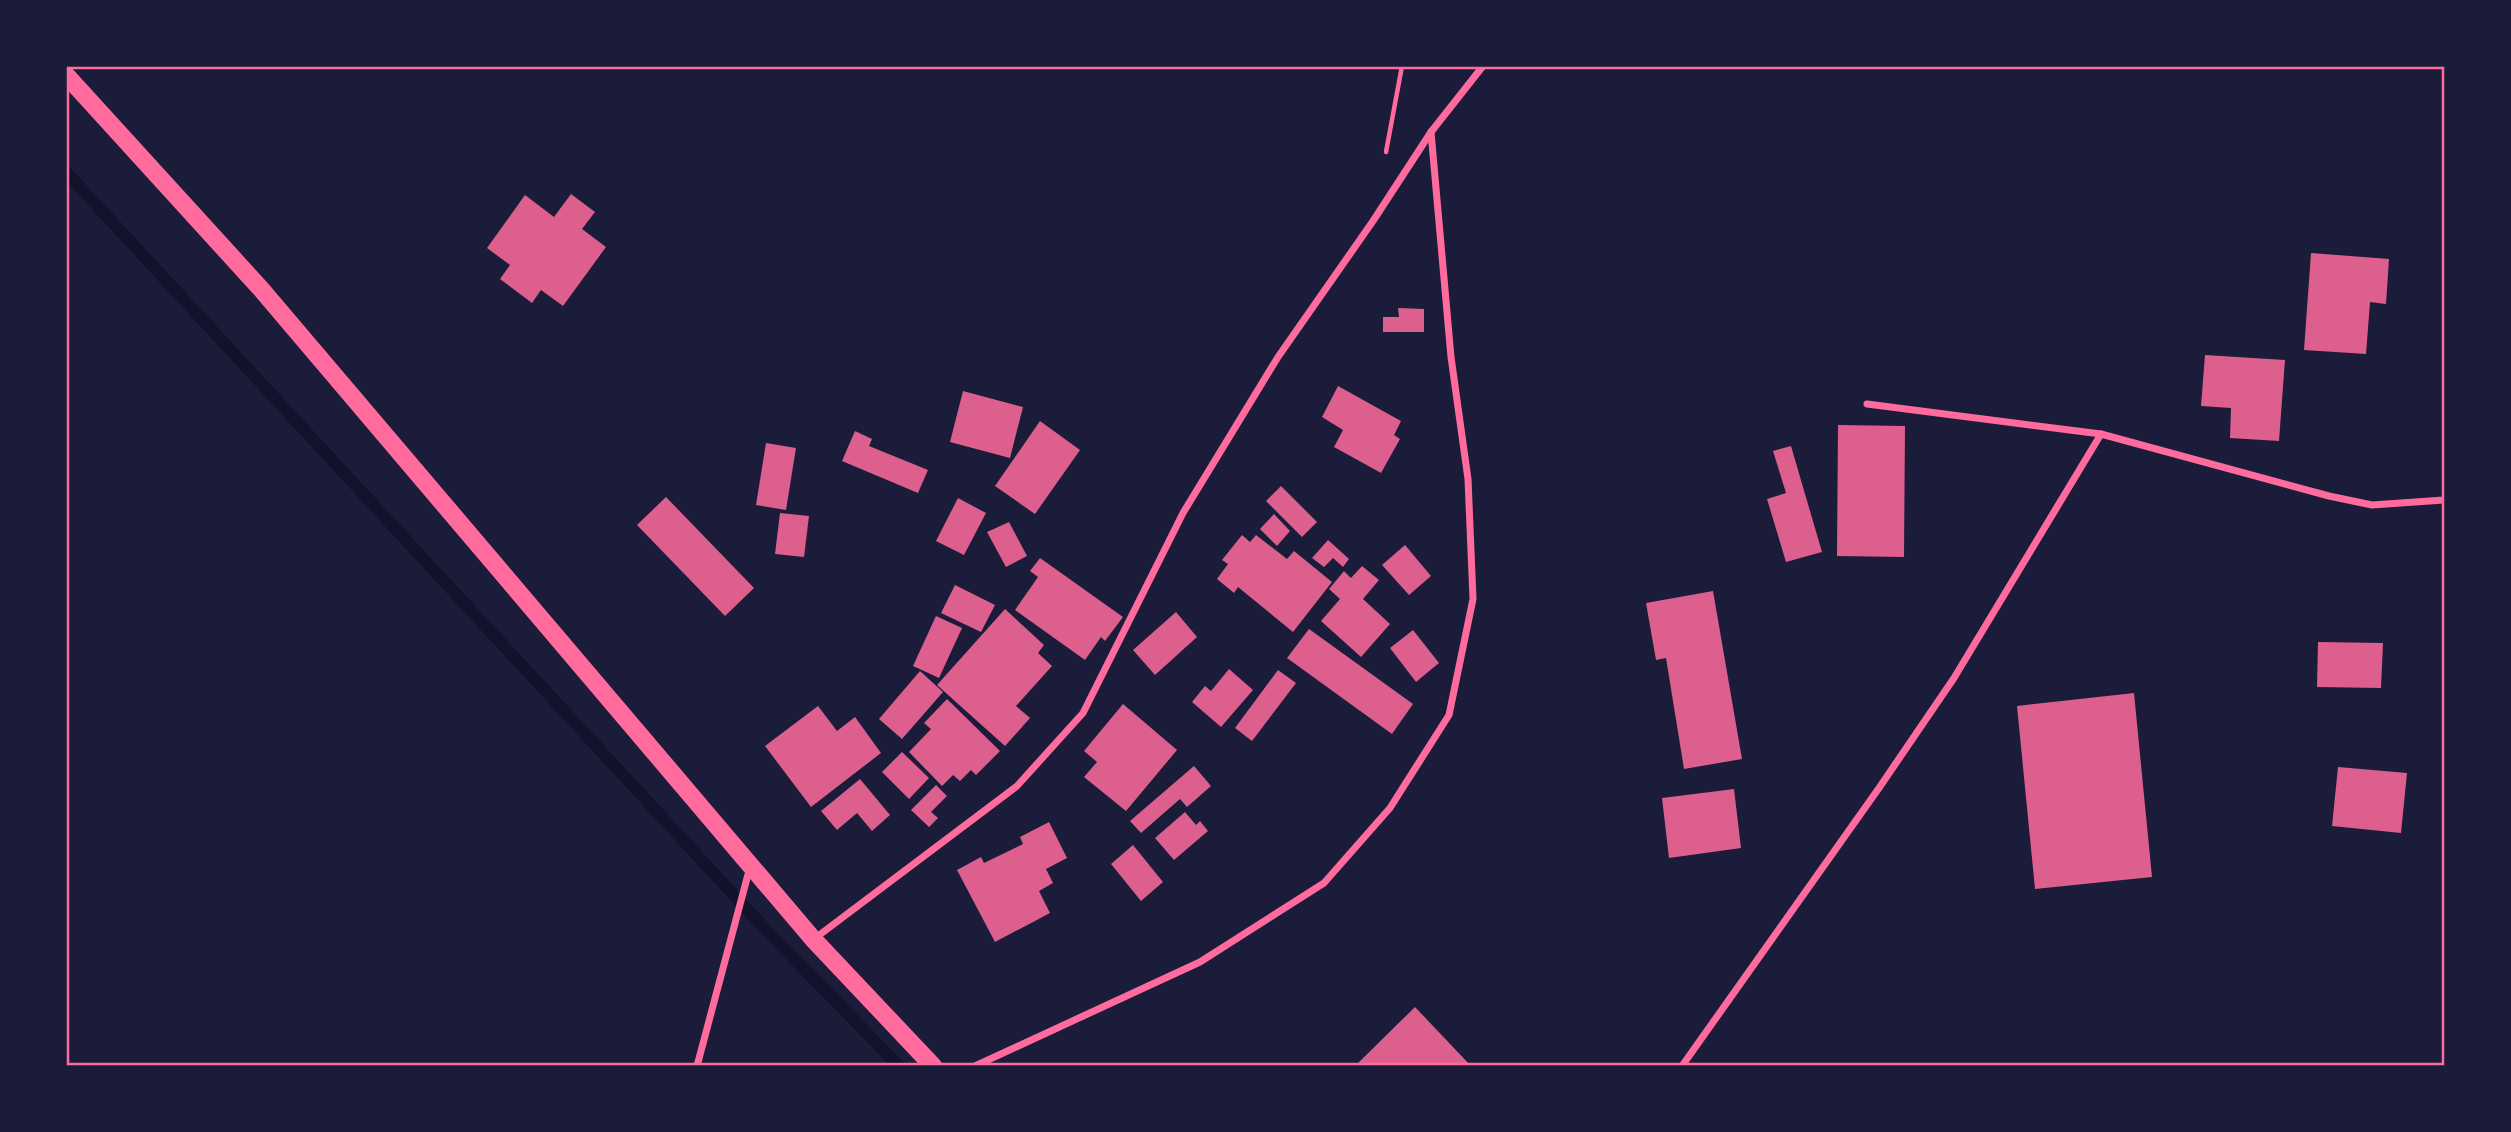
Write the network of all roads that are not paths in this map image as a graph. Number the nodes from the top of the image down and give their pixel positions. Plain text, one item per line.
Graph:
1 (1483, 66) edge
2 (66, 75) edge
3 (1431, 132) junction
4 (1867, 404) dead end
5 (2101, 434) junction
6 (2445, 500) edge
7 (750, 866) junction
8 (813, 939) junction
9 (696, 1066) edge
10 (933, 1066) edge
11 (975, 1066) edge
12 (1682, 1066) edge

1 - 3 street
2 - 7 main road
3 - 8 street
3 - 11 street
4 - 5 street
5 - 6 street
5 - 12 street
7 - 8 main road
7 - 9 street
8 - 10 main road

